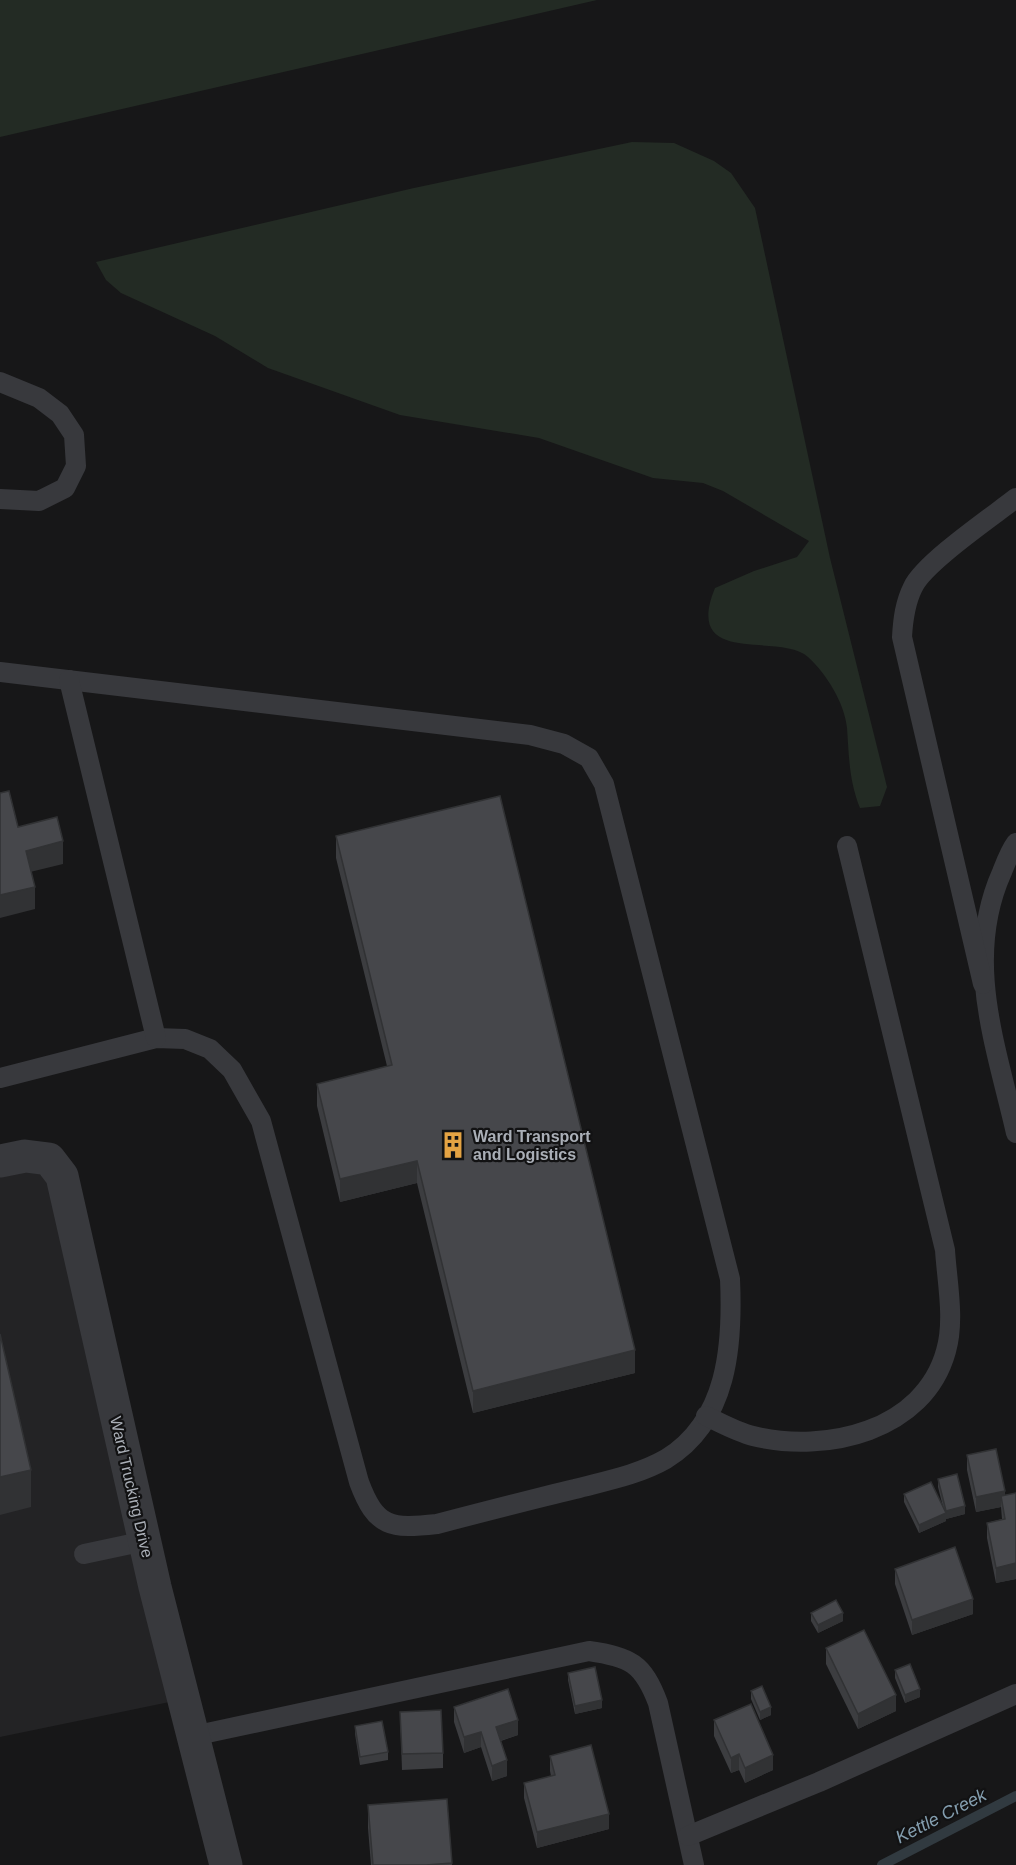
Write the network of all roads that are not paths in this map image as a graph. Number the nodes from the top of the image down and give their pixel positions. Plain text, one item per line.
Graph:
1 (0, 382) edge
2 (1016, 498) edge
3 (0, 499) edge
4 (0, 672) edge
5 (69, 680) junction
6 (1016, 843) edge
7 (847, 846) dead end
8 (983, 984) junction
9 (156, 1038) junction
10 (0, 1078) edge
11 (1016, 1133) edge
12 (0, 1161) edge
13 (706, 1416) junction
14 (145, 1541) junction
15 (84, 1554) dead end
16 (1016, 1694) edge
17 (194, 1736) junction
18 (687, 1836) junction
19 (226, 1865) edge
20 (694, 1865) edge

1 - 3 lane
2 - 8 lane
4 - 5 lane
5 - 9 lane
5 - 13 lane
6 - 8 lane
7 - 13 lane
8 - 11 lane
9 - 10 lane
9 - 13 lane
12 - 14 street, Ward Trucking Drive
14 - 15 lane
14 - 17 street, Ward Trucking Drive
16 - 18 lane
17 - 18 lane
17 - 19 street, Ward Trucking Drive
18 - 20 lane

